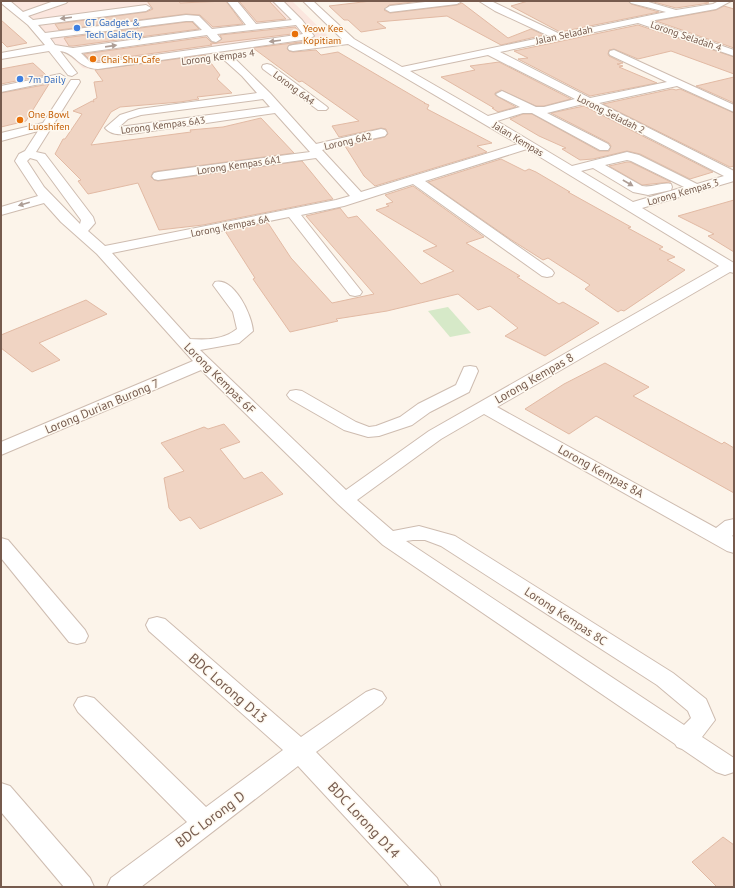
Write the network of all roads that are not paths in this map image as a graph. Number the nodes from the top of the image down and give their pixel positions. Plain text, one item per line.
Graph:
1 (4, 1) edge
2 (63, 1) edge
3 (232, 1) edge
4 (291, 1) edge
5 (308, 1) edge
6 (456, 1) edge
7 (484, 1) edge
8 (634, 1) edge
9 (279, 2) edge
10 (143, 5) edge
11 (727, 5) edge
12 (390, 9) dead end
13 (677, 12) junction
14 (22, 15) junction
15 (638, 20) junction
16 (157, 22) junction
17 (299, 22) junction
18 (30, 23) junction
19 (253, 27) junction
20 (210, 32) junction
21 (43, 36) junction
22 (557, 36) junction
23 (350, 41) junction
24 (55, 51) junction
25 (72, 51) junction
26 (489, 51) junction
27 (733, 51) edge
28 (225, 52) junction
29 (614, 53) dead end
30 (1, 56) edge
31 (170, 59) junction
32 (1, 64) edge
33 (267, 67) dead end
34 (402, 70) junction
35 (80, 77) junction
36 (678, 83) junction
37 (290, 86) junction
38 (1, 89) edge
39 (264, 93) junction
40 (502, 94) dead end
41 (586, 101) junction
42 (322, 108) dead end
43 (279, 109) junction
44 (734, 109) edge
45 (534, 110) junction
46 (487, 120) junction
47 (48, 125) junction
48 (382, 133) dead end
49 (1, 137) edge
50 (528, 145) junction
51 (604, 147) dead end
52 (317, 151) junction
53 (29, 154) junction
54 (594, 164) junction
55 (571, 170) junction
56 (158, 176) dead end
57 (734, 177) edge
58 (416, 180) junction
59 (683, 183) junction
60 (695, 188) junction
61 (43, 194) junction
62 (358, 197) junction
63 (1, 201) edge
64 (631, 207) junction
65 (1, 211) edge
66 (293, 213) junction
67 (80, 232) junction
68 (102, 251) junction
69 (732, 268) edge
70 (547, 273) dead end
71 (220, 285) dead end
72 (355, 292) dead end
73 (186, 344) junction
74 (202, 363) junction
75 (470, 371) dead end
76 (296, 395) dead end
77 (484, 407) junction
78 (424, 408) junction
79 (406, 420) junction
80 (454, 424) junction
81 (435, 435) junction
82 (1, 449) edge
83 (345, 500) junction
84 (729, 536) edge
85 (390, 540) junction
86 (1, 545) edge
87 (157, 625) dead end
88 (77, 636) dead end
89 (374, 698) dead end
90 (86, 705) dead end
91 (685, 740) junction
92 (300, 751) junction
93 (725, 766) dead end
94 (1, 794) edge
95 (205, 823) junction
96 (81, 887) edge
97 (120, 887) edge
98 (428, 887) edge

1 - 14 street
2 - 14 street
3 - 19 street
4 - 9 street
5 - 23 street, Jalan Kempas
6 - 12 street
7 - 22 street
8 - 13 street
9 - 17 street
10 - 16 street
10 -> 18 street
11 - 13 street, Jalan Seladah
13 - 15 street, Jalan Seladah
14 - 18 street
15 - 22 street, Jalan Seladah
15 - 27 street, Lorong Seladah 4
16 - 20 street
16 - 21 street
17 - 19 street
17 -> 28 street
18 - 21 street
19 - 20 street
25 -> 20 street
20 - 28 street
21 - 24 street
22 - 26 street, Jalan Seladah
23 - 28 street, Lorong Kempas 4
23 - 34 street, Jalan Kempas
24 - 25 street
24 - 30 street
24 - 32 street
24 - 35 street
25 - 31 street
26 - 34 street, Jalan Seladah
26 - 41 street, Lorong Seladah 2
28 - 31 street, Lorong Kempas 4
28 - 39 street
29 - 36 street
31 - 35 street, Lorong Kempas 4
33 - 37 street, Lorong 6A4
34 - 46 street, Jalan Kempas
35 - 38 street, Lorong Kempas 4
35 - 47 street
36 - 41 street
36 - 44 street
37 - 39 street
37 - 42 street, Lorong 6A4
39 - 43 street
39 - 43 street, Lorong Kempas 6A3
40 - 45 street
41 - 45 street
41 - 57 street, Lorong Seladah 2
43 - 52 street
45 - 46 street
45 - 51 street
46 - 50 street, Jalan Kempas
47 - 49 street
47 - 53 street
48 - 52 street, Lorong 6A2
50 - 55 street, Jalan Kempas
50 - 58 street, Lorong Kempas 6A
52 - 56 street, Lorong Kempas 6A1
52 - 62 street
53 - 61 street, Lorong Kempas 6F
53 - 67 street
54 - 55 street
54 - 59 street
54 -> 59 street
55 - 64 street, Jalan Kempas
57 - 60 street, Lorong Kempas 3
58 - 62 street, Lorong Kempas 6A
58 - 70 street
59 - 60 street
60 - 64 street, Lorong Kempas 3
61 - 63 street
61 -> 65 street
61 - 67 street, Lorong Kempas 6F
62 - 66 street, Lorong Kempas 6A
64 - 69 street, Jalan Kempas
66 - 68 street, Lorong Kempas 6A
66 - 72 street
67 - 68 street, Lorong Kempas 6F
68 - 73 street, Lorong Kempas 6F
69 - 77 street, Lorong Kempas 8
71 - 73 street
73 - 74 street, Lorong Kempas 6F
74 - 82 street, Lorong Durian Burong 7
74 - 83 street, Lorong Kempas 6F
75 - 78 street
76 - 79 street
77 - 80 street, Lorong Kempas 8
77 - 84 street, Lorong Kempas 8A
78 - 79 street
78 - 80 street
79 - 81 street
80 - 81 street, Lorong Kempas 8
81 - 83 street, Lorong Kempas 8
83 - 85 street
85 - 91 street
85 - 91 street, Lorong Kempas 8C
86 - 88 street
87 - 92 street, BDC Lorong D13
89 - 92 street, BDC Lorong D
90 - 95 street
91 - 93 street
92 - 95 street, BDC Lorong D
92 - 98 street, BDC Lorong D14
94 - 96 street
95 - 97 street, BDC Lorong D

